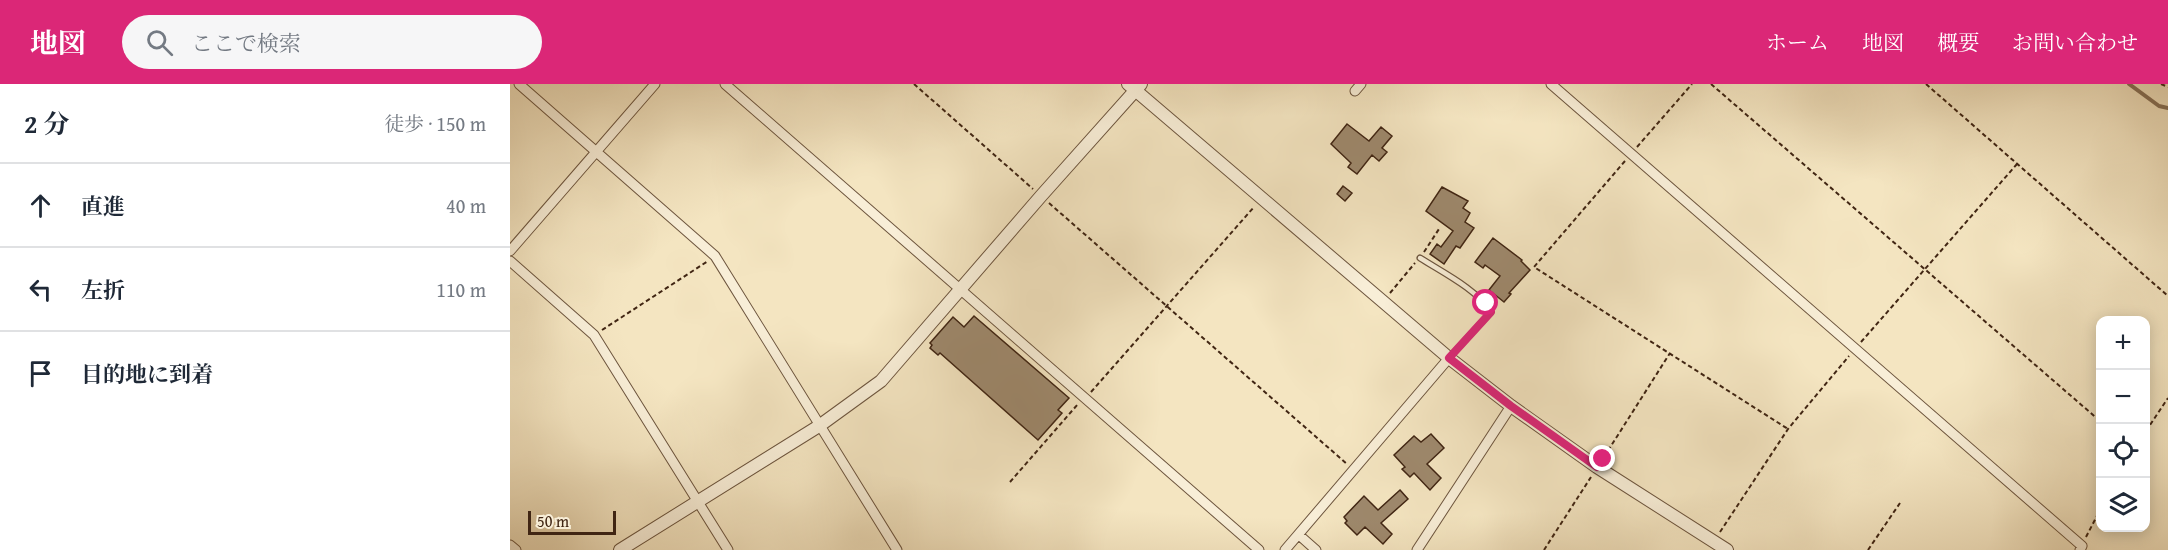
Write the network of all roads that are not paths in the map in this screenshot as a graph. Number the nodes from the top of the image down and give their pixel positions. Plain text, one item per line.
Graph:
1 (519, 84) edge
2 (656, 84) edge
3 (725, 84) edge
4 (1551, 84) edge
5 (1135, 86) edge
6 (596, 152) junction
7 (510, 251) edge
8 (1420, 258) road end
9 (510, 261) edge
10 (960, 290) junction
11 (1449, 358) junction
12 (1511, 406) junction
13 (819, 426) junction
14 (698, 501) junction
15 (1299, 536) junction
16 (510, 545) edge
17 (2081, 548) edge
18 (516, 550) edge
19 (620, 550) edge
20 (728, 550) edge
21 (897, 550) edge
22 (1259, 550) edge
23 (1285, 550) edge
24 (1316, 550) edge
25 (1417, 550) edge
26 (1727, 550) edge

1 - 6 street
2 - 6 street
3 - 10 street
4 - 17 street
5 - 10 street
5 - 11 street
6 - 7 street
6 - 13 street
8 - 11 lane
9 - 14 street
10 - 13 street
10 - 22 street
11 - 12 street
11 - 15 street
12 - 25 street
12 - 26 street
13 - 14 street
13 - 21 street
14 - 19 street
14 - 20 street
15 - 23 street
15 - 24 street
16 - 18 street

